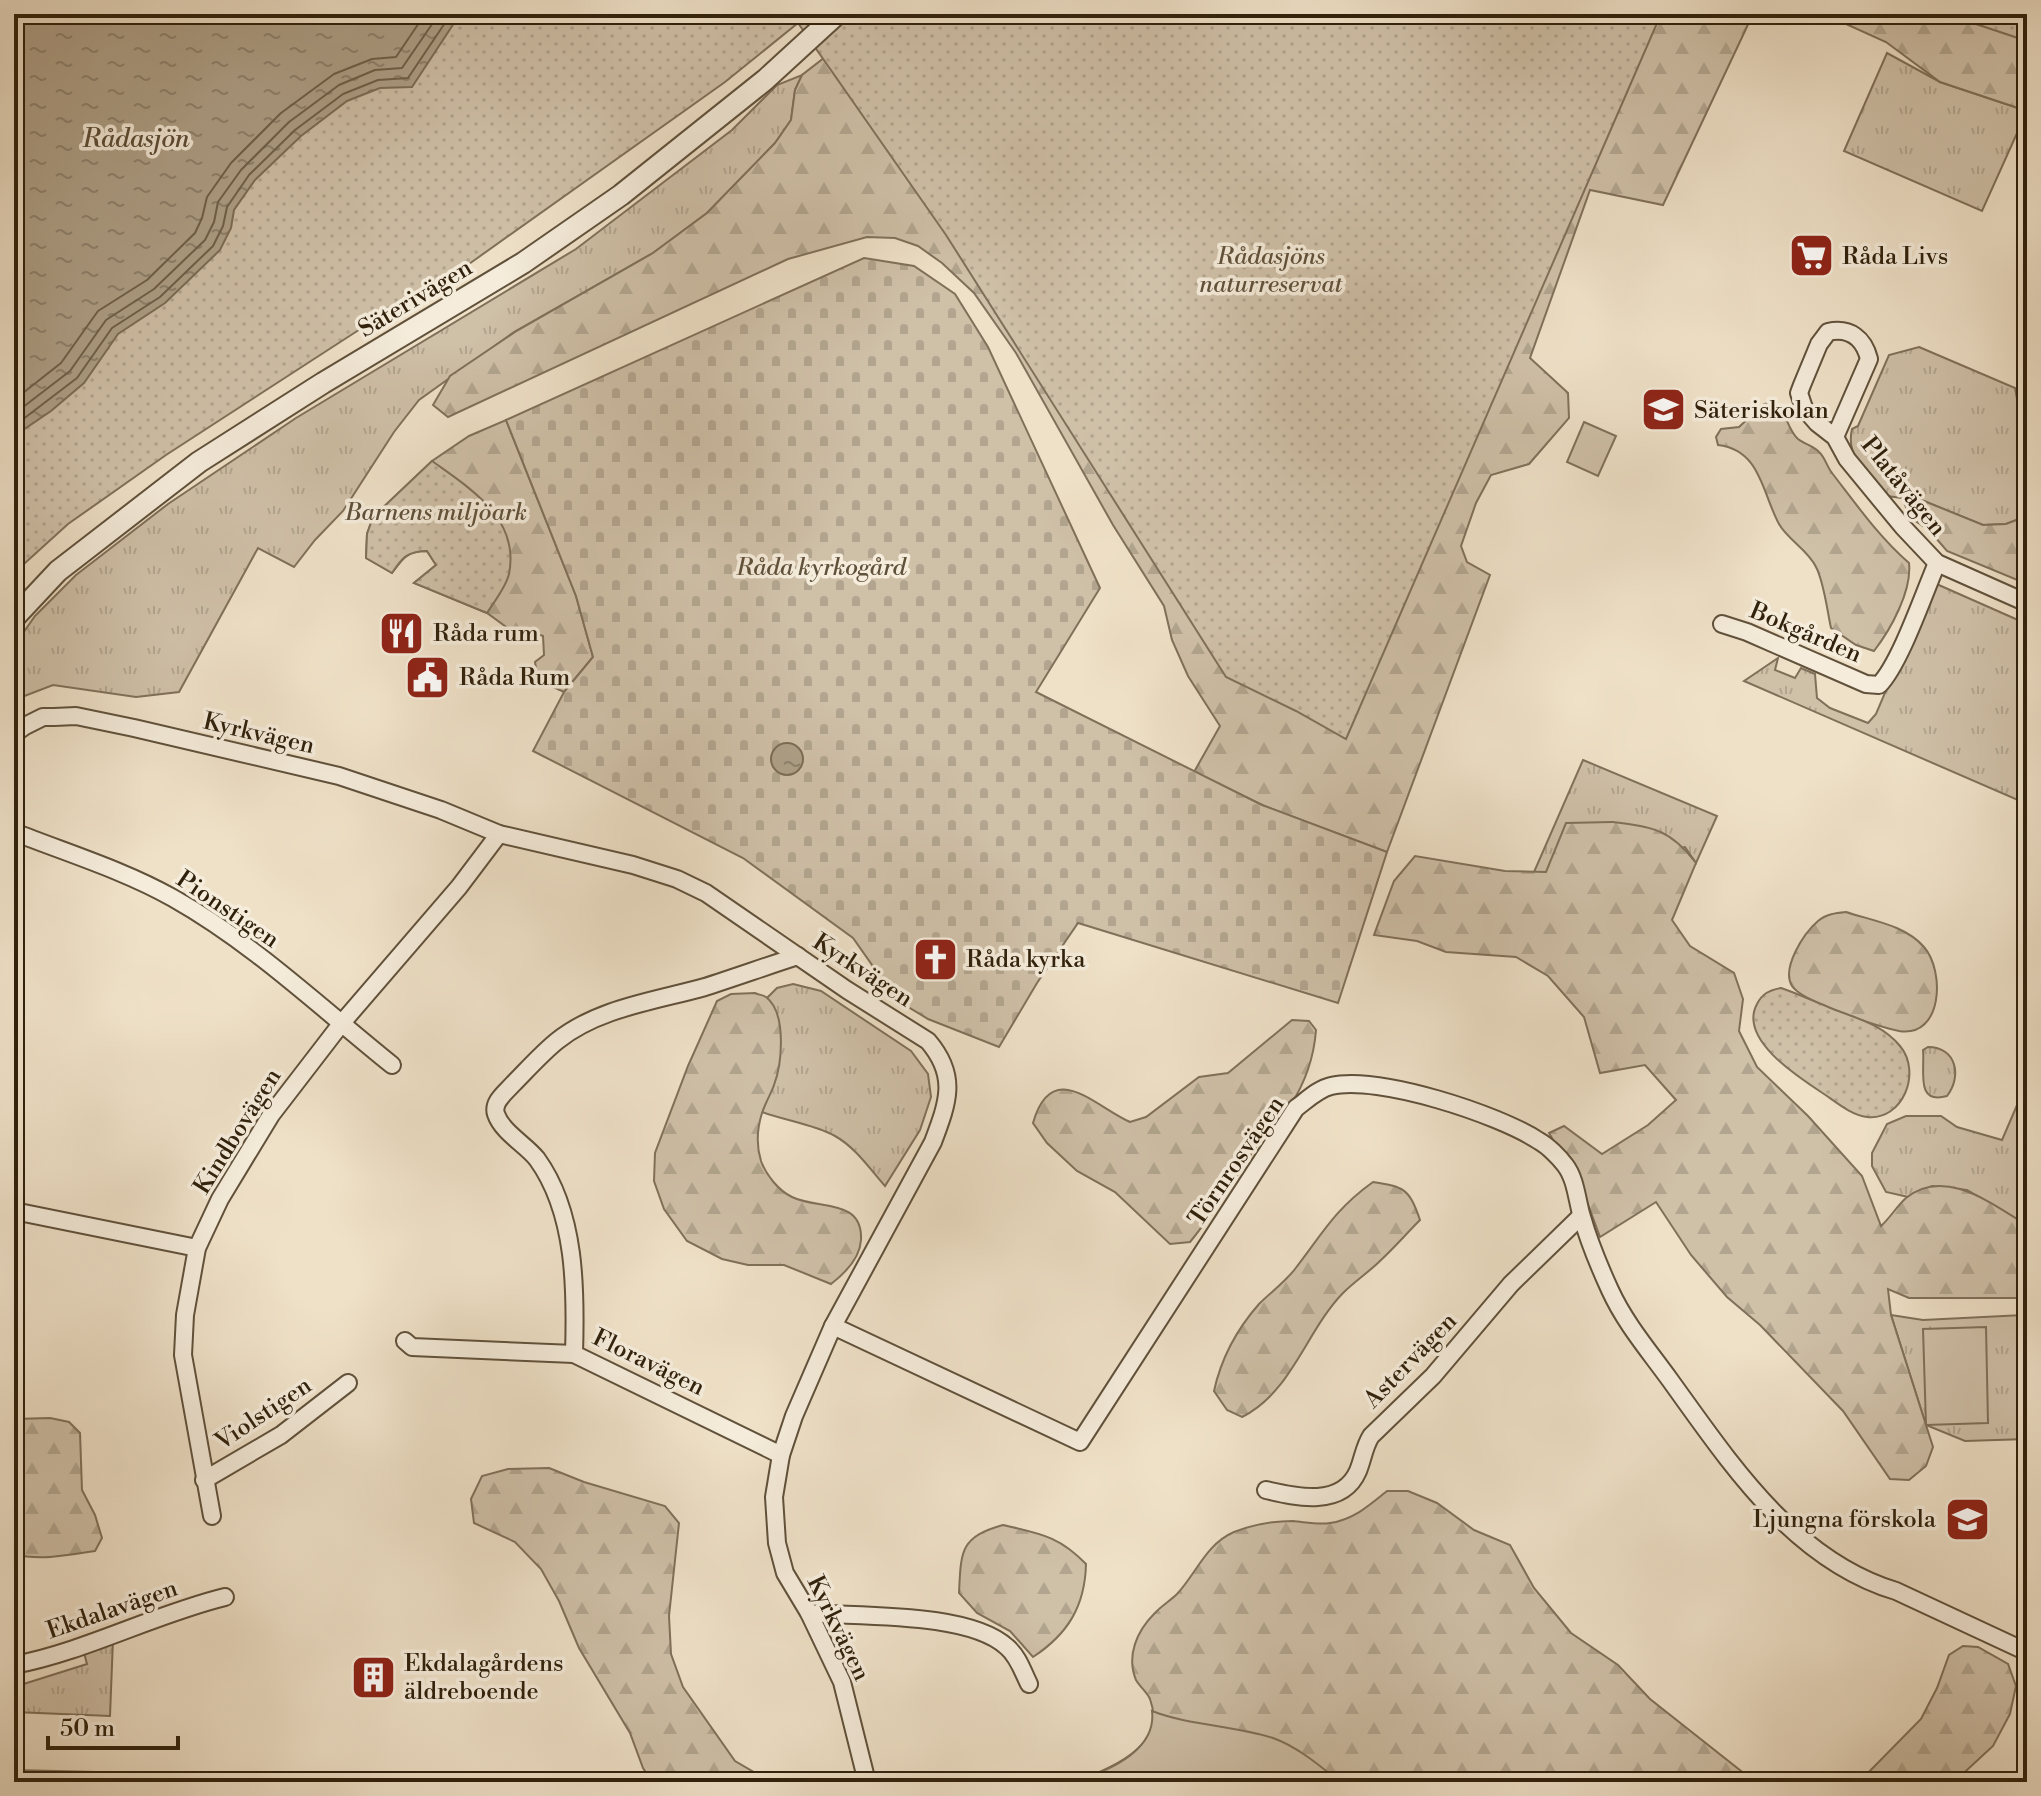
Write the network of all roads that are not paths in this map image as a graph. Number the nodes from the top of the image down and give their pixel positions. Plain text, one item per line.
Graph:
1 (837, 14) edge
2 (1835, 437) junction
3 (1937, 563) junction
4 (2027, 603) edge
5 (14, 618) edge
6 (1722, 624) dead end
7 (14, 734) edge
8 (14, 832) edge
9 (499, 834) junction
10 (798, 956) junction
11 (341, 1024) junction
12 (392, 1065) dead end
13 (14, 1211) edge
14 (1581, 1216) junction
15 (197, 1248) junction
16 (833, 1326) junction
17 (405, 1341) dead end
18 (574, 1354) junction
19 (348, 1383) dead end
20 (781, 1455) junction
21 (204, 1480) junction
22 (1266, 1490) dead end
23 (212, 1516) dead end
24 (225, 1597) dead end
25 (809, 1613) junction
26 (2027, 1652) edge
27 (14, 1665) edge
28 (1029, 1684) dead end
29 (867, 1782) edge

1 - 5 street, Säterivägen
2 - 2 street, Platåvägen
2 - 3 street, Platåvägen
3 - 4 street, Platåvägen
3 - 6 street, Bokgården
7 - 9 street, Kyrkvägen
8 - 11 street, Pionstigen
9 - 10 street, Kyrkvägen
9 - 11 street, Kindbovägen
10 - 16 street, Kyrkvägen
10 - 18 street, Floravägen
11 - 12 street, Pionstigen
11 - 15 street, Kindbovägen
13 - 15 street
14 - 16 street, Törnrosvägen
14 - 22 street, Astervägen
14 - 26 street, Törnrosvägen
15 - 21 street, Kindbovägen
16 - 20 street, Kyrkvägen
17 - 18 street
18 - 20 street, Floravägen
19 - 21 street, Violstigen
20 - 25 street, Kyrkvägen
21 - 23 street, Kindbovägen
24 - 27 street, Ekdalavägen
25 - 28 street
25 - 29 street, Kyrkvägen

